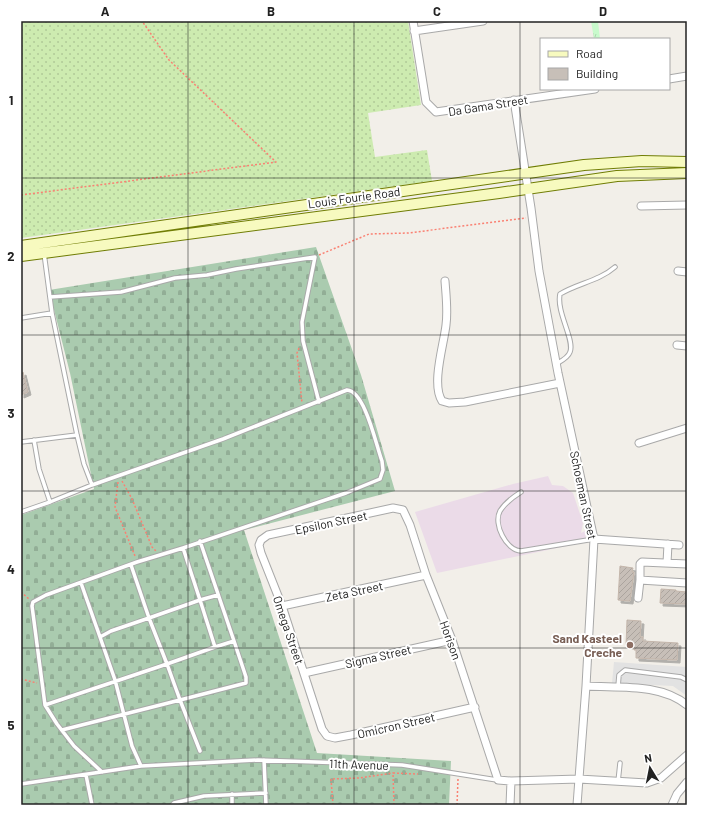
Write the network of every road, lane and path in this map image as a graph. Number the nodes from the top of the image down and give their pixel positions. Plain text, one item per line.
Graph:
1 (142, 21) edge
2 (413, 21) edge
3 (483, 21) edge
4 (414, 31) junction
5 (687, 76) edge
6 (670, 78) edge
7 (588, 90) edge
8 (514, 100) junction
9 (687, 162) edge
10 (525, 172) junction
11 (687, 173) edge
12 (528, 189) junction
13 (21, 195) edge
14 (687, 205) edge
15 (641, 206) dead end
16 (532, 217) junction
17 (42, 243) junction
18 (21, 246) edge
19 (44, 253) junction
20 (21, 256) edge
21 (314, 257) junction
22 (614, 267) dead end
23 (678, 271) dead end
24 (687, 272) edge
25 (445, 281) dead end
26 (50, 297) junction
27 (52, 313) junction
28 (21, 318) edge
29 (303, 341) junction
30 (677, 344) dead end
31 (687, 346) edge
32 (556, 364) junction
33 (560, 383) junction
34 (319, 402) junction
35 (301, 409) junction
36 (687, 428) edge
37 (77, 435) junction
38 (34, 440) junction
39 (21, 442) edge
40 (639, 443) dead end
41 (119, 477) junction
42 (92, 485) junction
43 (521, 492) dead end
44 (50, 502) junction
45 (393, 508) joint
46 (21, 512) edge
47 (268, 535) joint
48 (594, 539) junction
49 (200, 541) junction
50 (668, 544) junction
51 (679, 545) dead end
52 (183, 548) junction
53 (160, 554) junction
54 (137, 562) junction
55 (667, 563) junction
56 (687, 564) edge
57 (131, 565) junction
58 (426, 575) junction
59 (640, 580) junction
60 (82, 583) junction
61 (687, 583) edge
62 (21, 592) edge
63 (218, 595) junction
64 (638, 598) dead end
65 (200, 600) junction
66 (33, 602) junction
67 (282, 606) junction
68 (149, 618) junction
69 (100, 637) junction
70 (452, 640) junction
71 (234, 641) junction
72 (215, 647) junction
73 (167, 664) junction
74 (304, 673) junction
75 (21, 679) edge
76 (115, 680) junction
77 (687, 680) edge
78 (41, 684) junction
79 (586, 686) junction
80 (618, 688) junction
81 (180, 700) junction
82 (45, 705) junction
83 (687, 705) edge
84 (475, 707) junction
85 (124, 715) junction
86 (322, 729) joint
87 (62, 730) junction
88 (200, 751) dead end
89 (687, 755) edge
90 (264, 760) junction
91 (620, 764) dead end
92 (141, 766) junction
93 (102, 772) junction
94 (393, 773) junction
95 (86, 774) junction
96 (419, 774) dead end
97 (457, 776) dead end
98 (579, 779) junction
99 (498, 780) junction
100 (511, 782) junction
101 (618, 782) junction
102 (687, 782) edge
103 (21, 784) edge
104 (266, 793) junction
105 (232, 794) junction
106 (92, 805) edge
107 (172, 805) edge
108 (232, 805) edge
109 (266, 805) edge
110 (334, 805) edge
111 (394, 805) edge
112 (457, 805) edge
113 (510, 805) edge
114 (577, 805) edge
115 (672, 805) edge

1 - 13 path
2 - 4 street
3 - 4 street
4 - 8 street, Da Gama Street
5 - 6 street
7 - 8 street, Da Gama Street
8 - 10 street, Schoeman Street
9 - 10 main road, Louis Fourie Road
10 - 12 street, Schoeman Street
10 - 17 main road, Louis Fourie Road
11 - 12 main road, Louis Fourie Road
12 - 16 street, Schoeman Street
12 - 19 main road, Louis Fourie Road
14 - 15 street
16 - 21 path
16 - 32 street, Schoeman Street
17 - 18 main road, Louis Fourie Road
17 - 19 lane
19 - 20 main road, Louis Fourie Road
19 - 26 lane
21 - 26 lane
21 - 29 lane
22 - 32 lane
23 - 24 street
25 - 33 street
26 - 27 lane
27 - 28 lane
27 - 37 lane
29 - 34 lane
29 - 35 path
30 - 31 street
32 - 33 street, Schoeman Street
33 - 48 street, Schoeman Street
34 - 35 lane
34 - 49 lane
35 - 41 lane
36 - 40 street
37 - 38 lane
37 - 42 lane
38 - 39 lane
38 - 44 lane
41 - 42 lane
41 - 53 path
41 - 54 path
42 - 44 lane
43 - 48 lane
44 - 46 lane
45 - 47 street, Epsilon Street
45 - 58 street, Horison
47 - 67 street, Omega Street
48 - 50 street
48 - 79 street, Schoeman Street
49 - 52 lane
49 - 63 lane
50 - 51 street
50 - 55 street
52 - 53 lane
52 - 65 lane
53 - 54 lane
54 - 57 lane
55 - 56 street
55 - 59 street
57 - 60 lane
57 - 68 lane
58 - 67 street, Zeta Street
58 - 70 street, Horison
59 - 61 street
59 - 64 street
60 - 66 lane
60 - 69 lane
62 - 66 path
63 - 65 lane
63 - 71 lane
65 - 68 lane
65 - 72 lane
66 - 78 lane
67 - 74 street, Omega Street
68 - 69 lane
68 - 73 lane
69 - 76 lane
70 - 74 street, Sigma Street
70 - 84 street, Horison
71 - 72 lane
71 - 81 lane
72 - 73 lane
73 - 76 lane
73 - 81 lane
74 - 86 street, Omega Street
75 - 78 path
76 - 82 lane
76 - 85 lane
77 - 80 lane
78 - 82 lane
79 - 80 street
79 - 98 street, Schoeman Street
80 - 83 street
81 - 85 lane
81 - 88 lane
82 - 87 lane
84 - 86 street, Omicron Street
84 - 99 street, Horison
85 - 87 lane
85 - 92 lane
87 - 93 lane
89 - 101 street, 11th Avenue
90 - 92 lane, 11th Avenue
90 - 99 lane, 11th Avenue
90 - 104 lane
91 - 101 lane
92 - 93 lane, 11th Avenue
93 - 95 lane, 11th Avenue
94 - 96 path
94 - 110 path
94 - 111 path
95 - 103 lane, 11th Avenue
95 - 106 lane
97 - 112 path
98 - 100 street, 11th Avenue
98 - 101 street, 11th Avenue
98 - 114 street, Schoeman Street
99 - 100 street, 11th Avenue
100 - 113 street
102 - 115 street
104 - 105 lane
104 - 109 lane
105 - 107 lane
105 - 108 lane

